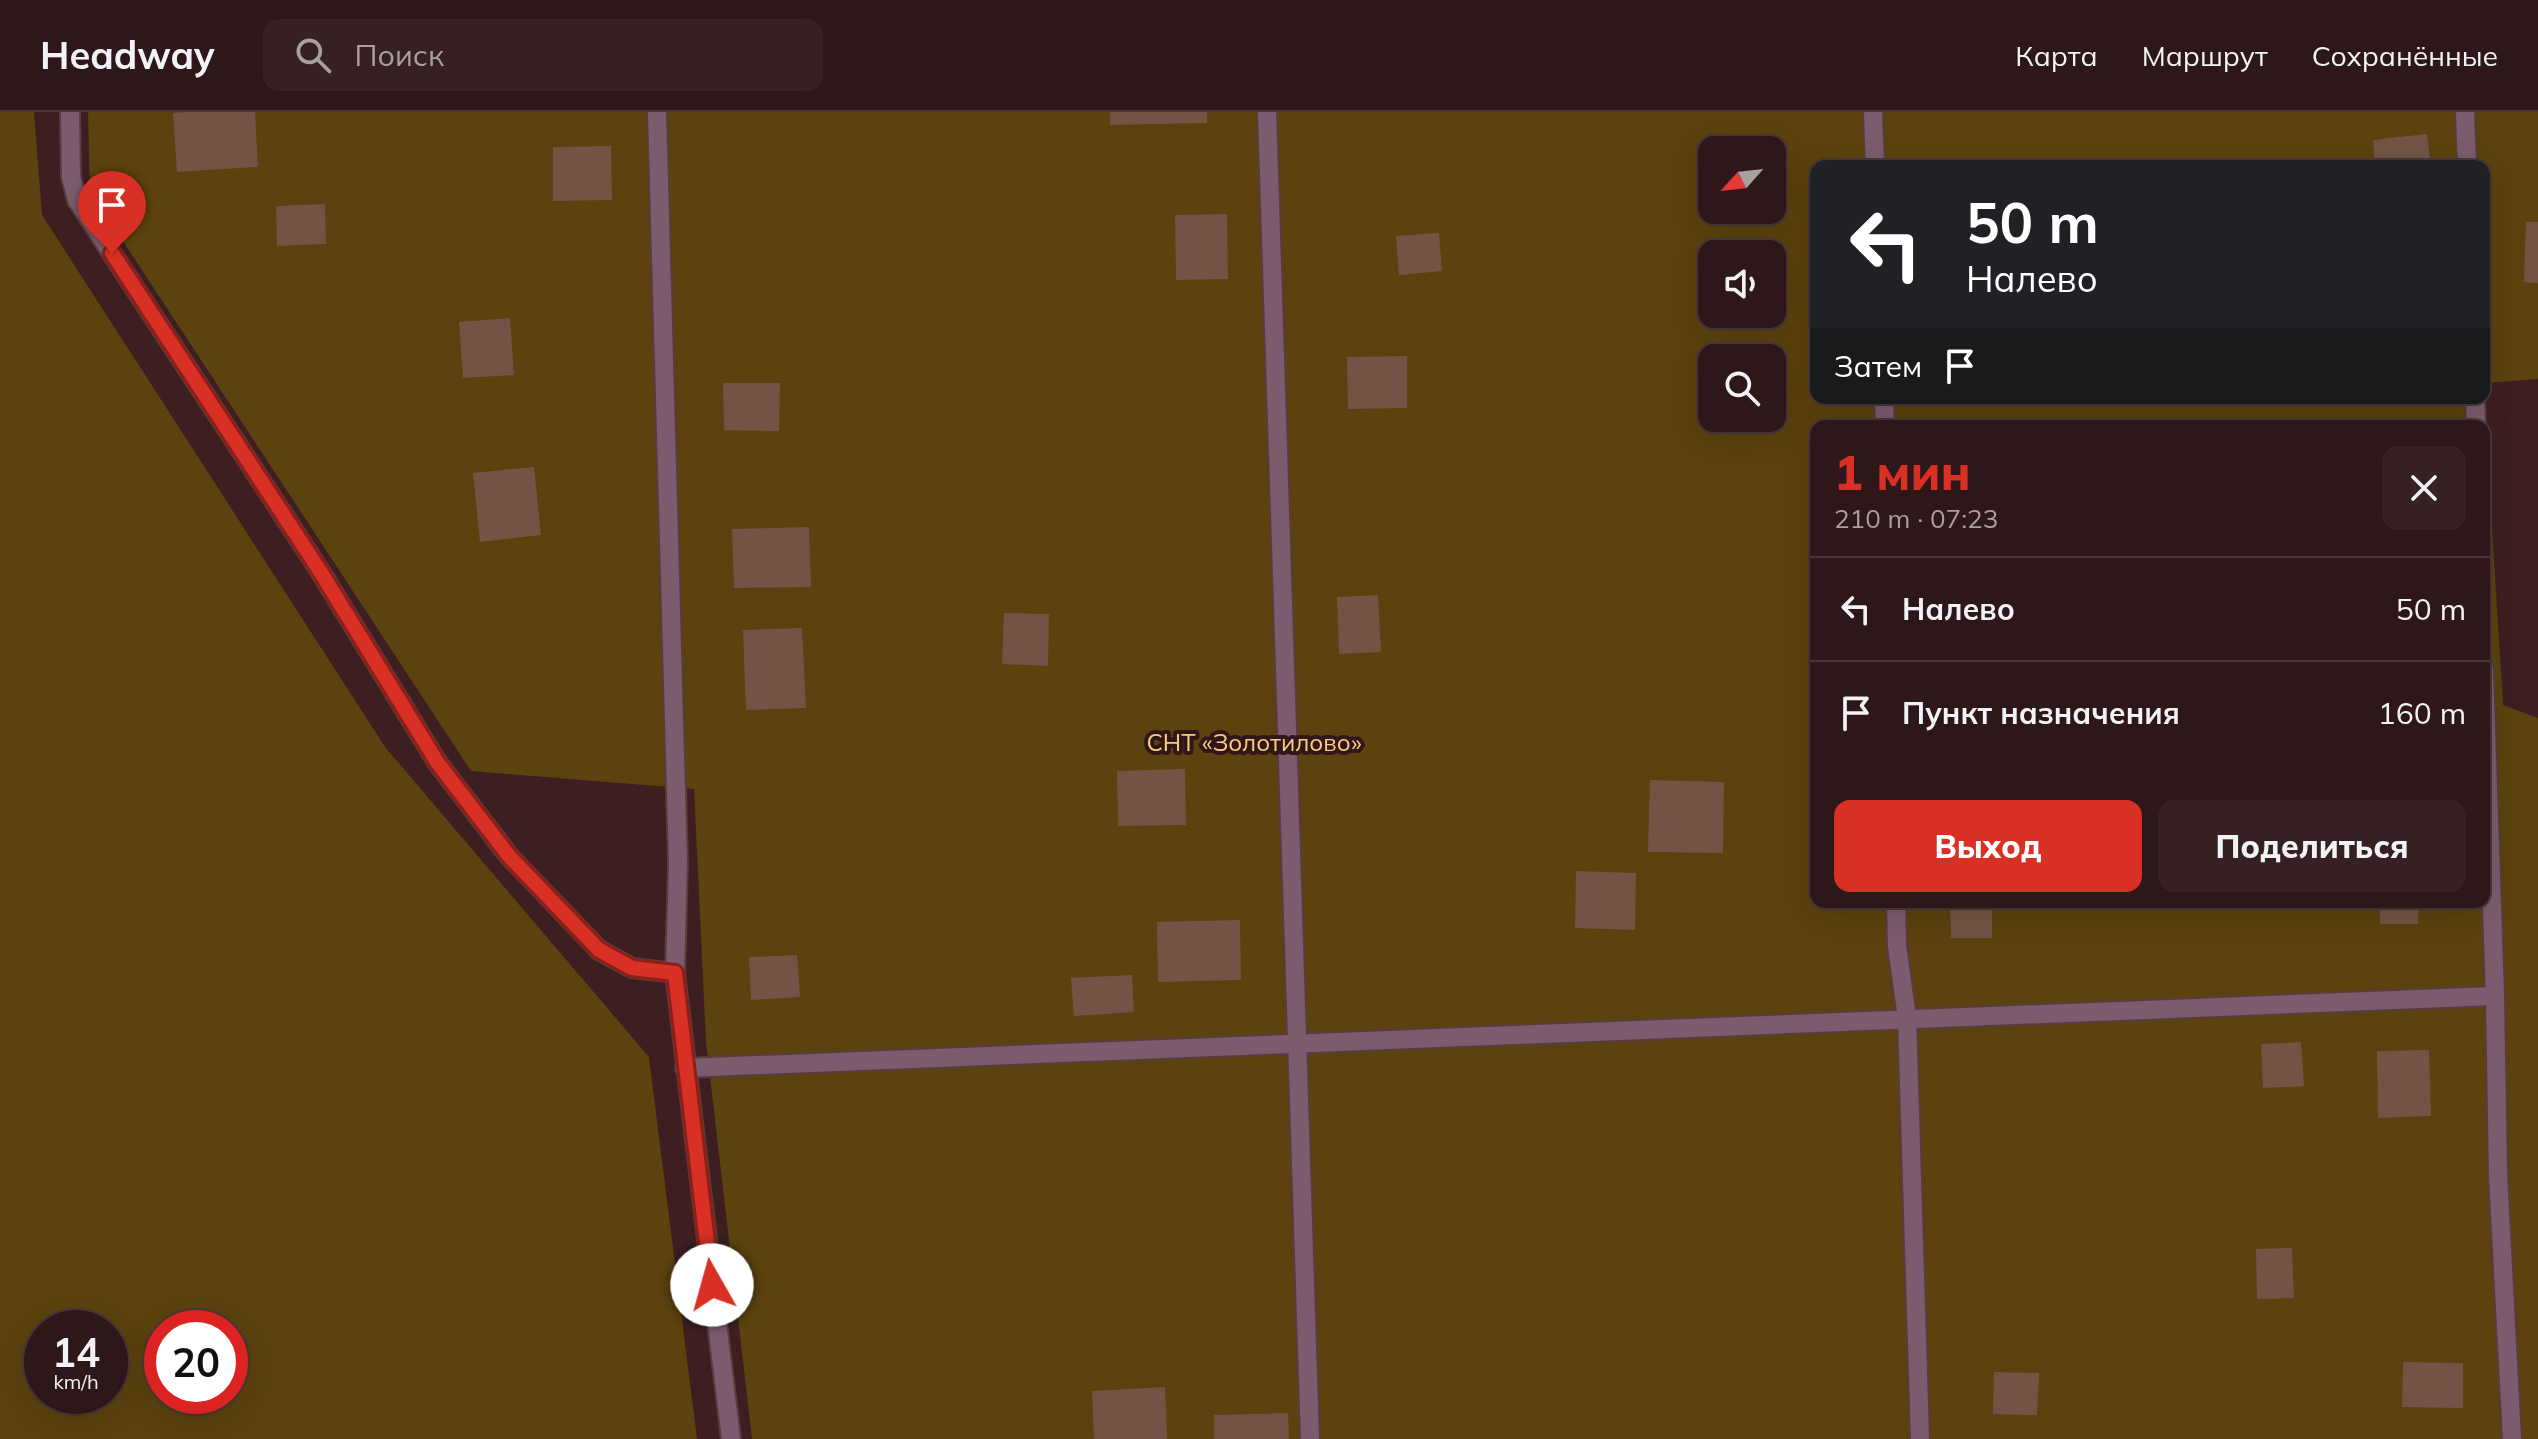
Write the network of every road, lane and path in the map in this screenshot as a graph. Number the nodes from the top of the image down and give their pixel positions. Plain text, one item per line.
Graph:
1 (70, 112) edge
2 (657, 112) edge
3 (1267, 112) edge
4 (1873, 112) edge
5 (2465, 112) edge
6 (1875, 160) edge
7 (2467, 160) edge
8 (2490, 848) edge
9 (1896, 908) edge
10 (675, 973) junction
11 (2495, 996) junction
12 (1907, 1018) junction
13 (1298, 1044) junction
14 (685, 1068) junction
15 (731, 1439) edge
16 (1310, 1439) edge
17 (1920, 1439) edge
18 (2512, 1439) edge

1 - 10 lane
2 - 10 lane
3 - 13 lane
4 - 6 lane
5 - 7 lane
8 - 11 lane
9 - 12 lane
10 - 14 lane
11 - 12 lane
11 - 18 lane
12 - 13 lane
12 - 17 lane
13 - 14 lane
13 - 16 lane
14 - 15 lane

